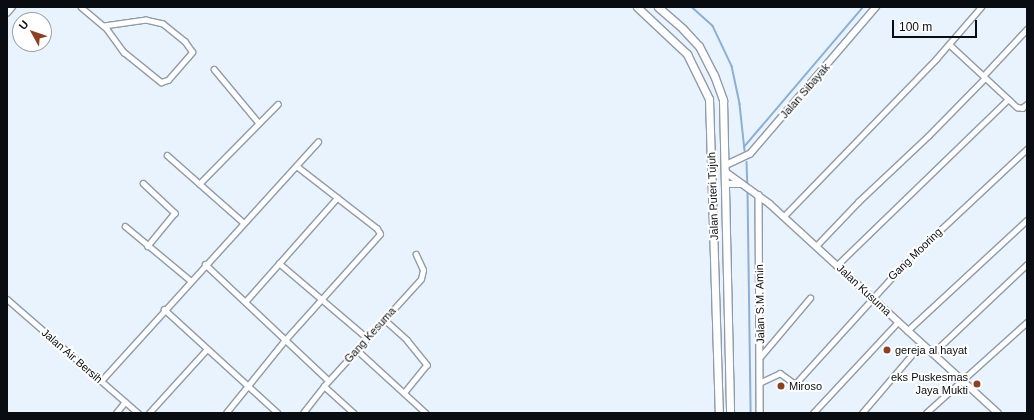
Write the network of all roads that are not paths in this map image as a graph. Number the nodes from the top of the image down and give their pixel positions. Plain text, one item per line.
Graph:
1 (12, 7) edge
2 (82, 7) edge
3 (637, 7) edge
4 (658, 7) edge
5 (876, 7) edge
6 (980, 7) edge
7 (7, 13) edge
8 (104, 26) junction
9 (1027, 29) edge
10 (949, 44) junction
11 (214, 69) dead end
12 (984, 77) junction
13 (1008, 99) junction
14 (278, 104) dead end
15 (1027, 104) edge
16 (259, 123) junction
17 (318, 142) dead end
18 (1027, 149) edge
19 (167, 155) dead end
20 (726, 164) junction
21 (297, 167) junction
22 (726, 172) junction
23 (143, 183) dead end
24 (199, 184) junction
25 (726, 184) junction
26 (744, 184) junction
27 (759, 195) junction
28 (337, 198) junction
29 (784, 216) junction
30 (1027, 220) edge
31 (244, 222) junction
32 (125, 226) dead end
33 (148, 246) junction
34 (816, 246) junction
35 (416, 255) dead end
36 (279, 263) junction
37 (205, 264) junction
38 (1027, 264) edge
39 (837, 265) junction
40 (190, 280) junction
41 (810, 298) dead end
42 (872, 298) junction
43 (7, 299) edge
44 (321, 299) junction
45 (245, 302) junction
46 (164, 309) junction
47 (384, 319) junction
48 (898, 322) junction
49 (1027, 322) edge
50 (907, 331) junction
51 (367, 338) junction
52 (285, 340) junction
53 (922, 344) junction
54 (207, 350) junction
55 (357, 350) junction
56 (933, 353) junction
57 (760, 356) junction
58 (101, 380) junction
59 (962, 380) junction
60 (329, 381) junction
61 (759, 383) junction
62 (249, 386) junction
63 (324, 386) junction
64 (404, 393) junction
65 (126, 402) junction
66 (116, 413) edge
67 (138, 413) edge
68 (149, 413) edge
69 (226, 413) edge
70 (278, 413) edge
71 (303, 413) edge
72 (354, 413) edge
73 (426, 413) edge
74 (719, 413) edge
75 (730, 413) edge
76 (760, 413) edge
77 (813, 413) edge
78 (862, 413) edge
79 (926, 413) edge
80 (998, 413) edge

1 - 7 street
2 - 8 street
3 - 74 highway, Jalan Puteri Tujuh
4 - 20 highway, Jalan Puteri Tujuh
5 - 20 street, Jalan Sibayak
6 - 10 street
8 - 8 street
9 - 12 street
10 - 12 street
10 - 29 street
11 - 16 street
12 - 13 street
12 - 34 street
13 - 15 street
13 - 39 street
14 - 16 street
16 - 24 street
17 - 21 street
18 - 42 street, Gang Mooring
19 - 24 street
20 - 22 highway, Jalan Puteri Tujuh
21 - 28 street
21 - 31 street
22 - 25 highway, Jalan Puteri Tujuh
22 - 26 street, Jalan Kusuma
23 - 33 street
24 - 31 street
25 - 26 street
25 - 75 highway, Jalan Puteri Tujuh
26 - 27 street, Jalan Kusuma
27 - 29 street, Jalan Kusuma
27 - 57 street, Jalan S.M. Amin
28 - 36 street
28 - 44 street
29 - 34 street, Jalan Kusuma
30 - 50 street
31 - 37 street
32 - 33 street
33 - 40 street
34 - 39 street, Jalan Kusuma
35 - 47 street, Gang Kesuma
36 - 44 street
36 - 45 street
37 - 40 street
37 - 45 street
38 - 56 street
39 - 42 street, Jalan Kusuma
40 - 46 street
41 - 57 street
42 - 48 street, Jalan Kusuma
42 - 61 street, Gang Mooring
43 - 58 street, Jalan Air Bersih
44 - 51 street
44 - 52 street
45 - 52 street
46 - 54 street
46 - 58 street
47 - 51 street, Gang Kesuma
47 - 64 street
48 - 50 street, Jalan Kusuma
48 - 77 street
49 - 59 street
50 - 53 street, Jalan Kusuma
51 - 55 street, Gang Kesuma
52 - 60 street
52 - 62 street
53 - 56 street, Jalan Kusuma
53 - 78 street
54 - 62 street
54 - 68 street
55 - 60 street, Gang Kesuma
55 - 64 street
56 - 59 street, Jalan Kusuma
57 - 61 street, Jalan S.M. Amin
58 - 65 street, Jalan Air Bersih
59 - 79 street
59 - 80 street, Jalan Kusuma
60 - 63 street, Gang Kesuma
61 - 76 street, Jalan S.M. Amin
62 - 69 street
62 - 70 street
63 - 71 street, Gang Kesuma
63 - 72 street
64 - 73 street
65 - 66 street
65 - 67 street, Jalan Air Bersih

